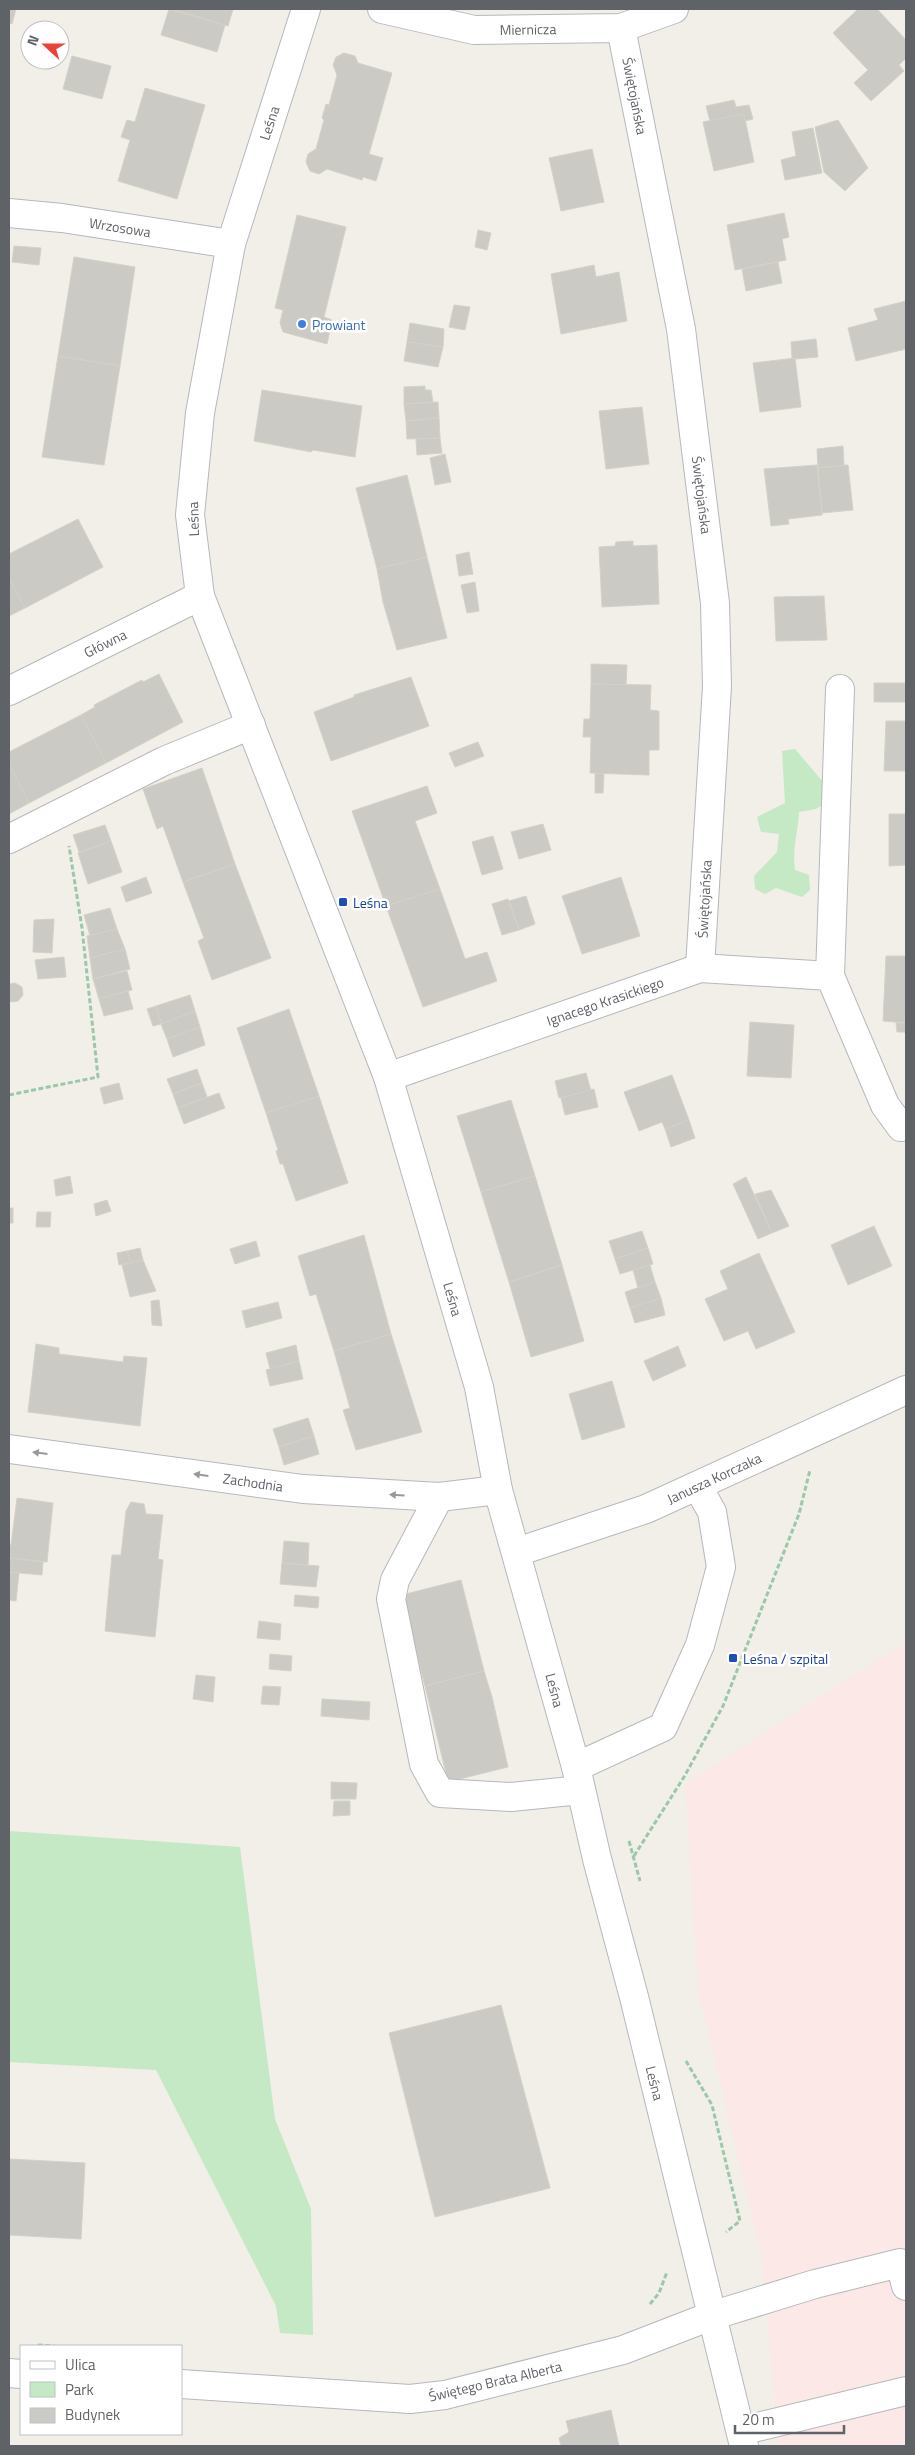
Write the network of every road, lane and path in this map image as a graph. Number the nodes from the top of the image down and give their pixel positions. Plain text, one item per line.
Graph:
1 (306, 9) edge
2 (382, 9) edge
3 (674, 9) edge
4 (621, 28) junction
5 (9, 213) edge
6 (231, 244) junction
7 (200, 596) junction
8 (840, 689) dead end
9 (9, 691) edge
10 (251, 725) junction
11 (62, 811) junction
12 (9, 840) edge
13 (700, 968) junction
14 (830, 976) junction
15 (388, 1077) junction
16 (9, 1095) edge
17 (906, 1126) edge
18 (906, 1390) edge
19 (9, 1449) edge
20 (810, 1469) dead end
21 (698, 1487) junction
22 (498, 1490) junction
23 (439, 1497) junction
24 (517, 1552) junction
25 (579, 1778) junction
26 (628, 1838) dead end
27 (634, 1856) junction
28 (640, 1884) dead end
29 (685, 2059) dead end
30 (694, 2243) junction
31 (906, 2286) edge
32 (645, 2308) dead end
33 (711, 2316) junction
34 (182, 2384) edge
35 (906, 2390) edge
36 (742, 2439) edge

1 - 6 street, Leśna
2 - 4 street, Miernicza
3 - 4 street, Miernicza
4 - 13 street, Świętojańska
5 - 6 street, Wrzosowa
6 - 7 street, Leśna
7 - 9 street, Główna
7 - 10 street, Leśna
8 - 14 street
10 - 11 street
10 - 15 street, Leśna
11 - 12 street
11 - 16 path
13 - 14 street, Ignacego Krasickiego
13 - 15 street, Ignacego Krasickiego
14 - 17 street
15 - 22 street, Leśna
18 - 21 street, Janusza Korczaka
23 -> 19 street, Zachodnia
20 - 27 path
21 - 24 street, Janusza Korczaka
21 - 25 street
22 - 23 street, Zachodnia
22 - 24 street, Leśna
23 - 25 street
24 - 25 street, Leśna
25 - 30 street, Leśna
26 - 27 path
27 - 28 path
29 - 30 path
30 - 32 path
30 - 33 street, Leśna
31 - 33 street
33 - 34 street, Świętego Brata Alberta
33 - 36 street, Leśna
35 - 36 street, Leśna

